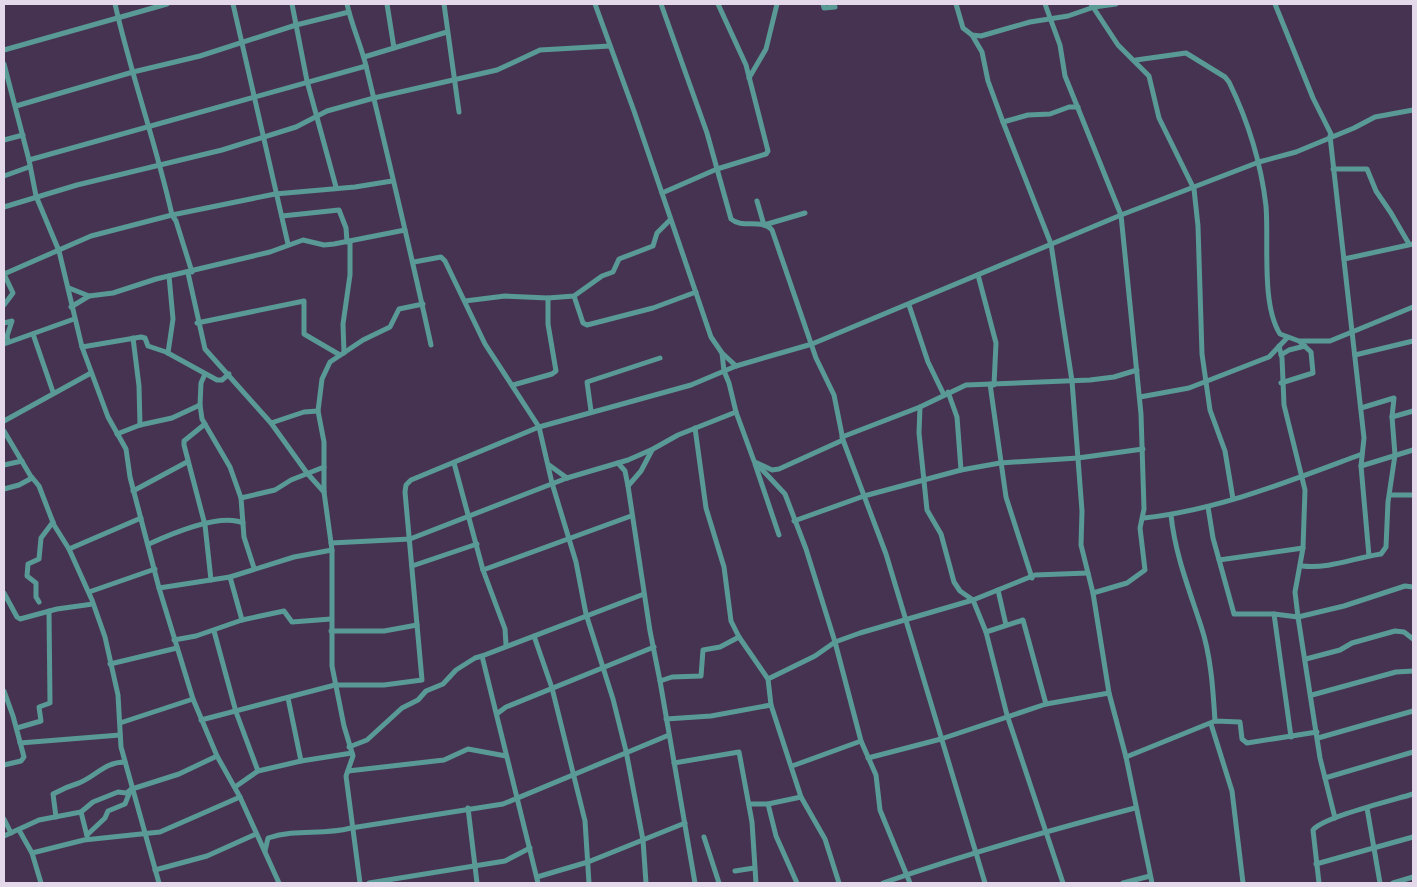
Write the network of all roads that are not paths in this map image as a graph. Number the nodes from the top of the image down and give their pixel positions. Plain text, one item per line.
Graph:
1 (115, 4) edge
2 (167, 4) edge
3 (233, 4) edge
4 (292, 4) edge
5 (348, 4) edge
6 (387, 4) edge
7 (444, 4) edge
8 (595, 4) edge
9 (661, 4) edge
10 (718, 4) edge
11 (777, 4) edge
12 (824, 4) edge
13 (956, 4) edge
14 (1045, 4) edge
15 (1116, 4) edge
16 (1275, 4) edge
17 (1093, 6) edge
18 (835, 7) dead end
19 (349, 12) junction
20 (119, 18) junction
21 (1049, 18) junction
22 (296, 25) junction
23 (447, 32) junction
24 (972, 34) junction
25 (242, 43) junction
26 (610, 46) junction
27 (394, 48) junction
28 (4, 50) edge
29 (364, 57) junction
30 (1136, 60) junction
31 (4, 64) edge
32 (366, 66) junction
33 (132, 72) junction
34 (750, 78) junction
35 (453, 80) junction
36 (307, 82) junction
37 (255, 97) junction
38 (374, 98) junction
39 (16, 106) junction
40 (1078, 107) junction
41 (1413, 110) edge
42 (459, 112) dead end
43 (316, 117) junction
44 (1003, 122) junction
45 (150, 125) junction
46 (23, 135) junction
47 (1331, 136) junction
48 (264, 138) junction
49 (4, 140) edge
50 (29, 160) junction
51 (1259, 162) junction
52 (161, 164) junction
53 (29, 167) junction
54 (717, 169) junction
55 (1333, 169) junction
56 (4, 176) edge
57 (392, 180) junction
58 (336, 187) junction
59 (1194, 189) junction
60 (275, 194) junction
61 (662, 194) junction
62 (36, 196) junction
63 (757, 201) dead end
64 (4, 207) edge
65 (805, 213) dead end
66 (172, 215) junction
67 (1121, 215) junction
68 (282, 216) junction
69 (670, 220) junction
70 (764, 224) junction
71 (405, 230) junction
72 (348, 241) junction
73 (288, 244) junction
74 (1051, 244) junction
75 (1411, 244) edge
76 (59, 251) junction
77 (1344, 259) junction
78 (414, 262) junction
79 (190, 272) junction
80 (4, 274) edge
81 (978, 275) junction
82 (169, 276) junction
83 (69, 288) junction
84 (696, 292) junction
85 (89, 296) junction
86 (574, 296) junction
87 (548, 298) junction
88 (465, 301) junction
89 (423, 304) junction
90 (4, 305) edge
91 (909, 305) junction
92 (71, 307) junction
93 (1413, 307) edge
94 (74, 320) junction
95 (4, 323) edge
96 (197, 323) junction
97 (1353, 332) junction
98 (33, 334) junction
99 (1280, 334) junction
100 (132, 338) junction
101 (1287, 338) junction
102 (1413, 341) edge
103 (1299, 342) junction
104 (1320, 342) junction
105 (6, 343) edge
106 (812, 344) junction
107 (1280, 344) junction
108 (431, 345) dead end
109 (1305, 346) junction
110 (82, 347) junction
111 (1288, 351) junction
112 (1311, 352) junction
113 (168, 353) junction
114 (342, 354) junction
115 (722, 354) junction
116 (1281, 355) junction
117 (1355, 355) junction
118 (660, 358) dead end
119 (734, 367) junction
120 (1137, 370) junction
121 (724, 371) junction
122 (91, 373) junction
123 (206, 374) junction
124 (229, 374) junction
125 (1205, 380) junction
126 (1072, 381) junction
127 (729, 383) junction
128 (1281, 383) junction
129 (992, 384) junction
130 (513, 385) junction
131 (54, 392) junction
132 (946, 393) junction
133 (1140, 397) junction
134 (200, 405) junction
135 (920, 407) junction
136 (1361, 408) junction
137 (318, 411) junction
138 (591, 411) junction
139 (1413, 411) edge
140 (736, 412) junction
141 (1392, 417) junction
142 (4, 421) edge
143 (271, 423) junction
144 (205, 424) junction
145 (140, 425) junction
146 (539, 427) junction
147 (695, 428) junction
148 (4, 432) edge
149 (117, 434) junction
150 (842, 438) junction
151 (1143, 448) junction
152 (652, 450) junction
153 (1413, 450) edge
154 (1362, 454) junction
155 (1395, 455) junction
156 (1078, 458) junction
157 (628, 460) junction
158 (22, 461) junction
159 (754, 461) junction
160 (187, 462) junction
161 (454, 463) junction
162 (618, 463) junction
163 (1000, 463) junction
164 (4, 465) edge
165 (549, 466) junction
166 (1361, 466) junction
167 (324, 467) junction
168 (960, 470) junction
169 (625, 472) junction
170 (307, 473) junction
171 (1302, 476) junction
172 (32, 478) junction
173 (567, 478) junction
174 (922, 478) junction
175 (552, 483) junction
176 (628, 486) junction
177 (4, 489) edge
178 (133, 491) junction
179 (324, 492) junction
180 (1390, 495) junction
181 (1413, 495) edge
182 (864, 496) junction
183 (241, 498) junction
184 (1234, 499) junction
185 (1208, 507) junction
186 (469, 515) junction
187 (1171, 515) junction
188 (631, 516) junction
189 (141, 518) junction
190 (1144, 518) junction
191 (794, 521) junction
192 (53, 522) junction
193 (243, 523) junction
194 (205, 525) junction
195 (778, 535) dead end
196 (568, 538) junction
197 (410, 539) junction
198 (331, 543) junction
199 (149, 544) junction
200 (477, 544) junction
201 (1303, 548) junction
202 (69, 549) junction
203 (332, 550) junction
204 (1369, 556) junction
205 (1219, 560) junction
206 (412, 566) junction
207 (1302, 566) junction
208 (254, 568) junction
209 (155, 569) junction
210 (483, 570) junction
211 (1088, 573) junction
212 (230, 577) junction
213 (1032, 578) junction
214 (212, 580) junction
215 (1413, 587) edge
216 (159, 588) junction
217 (998, 590) junction
218 (89, 592) junction
219 (1093, 593) junction
220 (4, 594) edge
221 (644, 594) junction
222 (973, 600) junction
223 (39, 602) dead end
224 (93, 604) junction
225 (49, 611) junction
226 (586, 614) junction
227 (1274, 614) junction
228 (1298, 617) junction
229 (331, 619) junction
230 (242, 620) junction
231 (906, 621) junction
232 (417, 625) junction
233 (1006, 625) junction
234 (214, 631) junction
235 (331, 631) junction
236 (986, 632) junction
237 (534, 636) junction
238 (739, 637) junction
239 (1413, 639) edge
240 (174, 640) junction
241 (835, 642) junction
242 (506, 645) junction
243 (654, 647) junction
244 (177, 648) junction
245 (482, 656) junction
246 (1306, 659) junction
247 (110, 664) junction
248 (602, 667) junction
249 (1413, 671) edge
250 (768, 679) junction
251 (660, 681) junction
252 (335, 685) junction
253 (552, 688) junction
254 (4, 691) edge
255 (1109, 693) junction
256 (1312, 696) junction
257 (288, 698) junction
258 (193, 699) junction
259 (1046, 704) junction
260 (771, 705) junction
261 (1413, 711) edge
262 (236, 712) junction
263 (498, 713) junction
264 (1007, 715) junction
265 (666, 719) junction
266 (201, 720) junction
267 (1213, 722) junction
268 (120, 723) junction
269 (17, 728) junction
270 (939, 732) junction
271 (120, 735) junction
272 (669, 735) junction
273 (1318, 735) junction
274 (949, 736) junction
275 (1291, 737) junction
276 (941, 739) junction
277 (861, 741) junction
278 (20, 743) junction
279 (349, 747) junction
280 (626, 751) junction
281 (1413, 752) edge
282 (352, 753) junction
283 (218, 756) junction
284 (506, 756) junction
285 (1126, 757) junction
286 (868, 758) junction
287 (300, 761) junction
288 (125, 762) junction
289 (674, 763) junction
290 (4, 765) edge
291 (792, 766) junction
292 (258, 771) junction
293 (348, 771) junction
294 (574, 774) junction
295 (1325, 778) junction
296 (234, 786) junction
297 (132, 789) junction
298 (1413, 794) edge
299 (240, 797) junction
300 (517, 797) junction
301 (801, 797) junction
302 (749, 804) junction
303 (768, 804) junction
304 (468, 808) junction
305 (1135, 808) junction
306 (1367, 808) junction
307 (81, 812) junction
308 (56, 817) junction
309 (1335, 818) junction
310 (4, 820) edge
311 (685, 824) junction
312 (352, 828) junction
313 (18, 830) junction
314 (1046, 831) junction
315 (11, 833) junction
316 (144, 834) junction
317 (256, 834) junction
318 (4, 836) edge
319 (704, 837) dead end
320 (1413, 837) edge
321 (87, 838) junction
322 (643, 840) junction
323 (1374, 847) junction
324 (530, 848) junction
325 (265, 851) junction
326 (976, 853) junction
327 (32, 854) junction
328 (588, 862) junction
329 (1316, 864) junction
330 (474, 866) junction
331 (754, 868) junction
332 (155, 870) junction
333 (735, 871) dead end
334 (907, 875) junction
335 (1150, 876) junction
336 (1413, 877) edge
337 (538, 880) edge
338 (41, 883) edge
339 (159, 883) edge
340 (279, 883) edge
341 (360, 883) edge
342 (369, 883) edge
343 (477, 883) edge
344 (589, 883) edge
345 (646, 883) edge
346 (695, 883) edge
347 (719, 883) edge
348 (756, 883) edge
349 (797, 883) edge
350 (839, 883) edge
351 (883, 883) edge
352 (910, 883) edge
353 (985, 883) edge
354 (1063, 883) edge
355 (1123, 883) edge
356 (1152, 883) edge
357 (1243, 883) edge
358 (1319, 883) edge
359 (1380, 883) edge
360 (1393, 883) edge

1 - 20 street
2 - 20 street
3 - 25 street
4 - 22 street
5 - 19 street
6 - 27 street
7 - 23 street
8 - 26 street
9 - 54 street
10 - 34 street
11 - 34 street
12 - 18 street
13 - 24 street
14 - 21 street
15 - 17 street
16 - 47 street
17 - 21 street
17 - 30 street
19 - 22 street
19 - 29 street
20 - 28 street
20 - 33 street
21 - 24 street
21 - 40 street
22 - 25 street
22 - 36 street
23 - 27 street
23 - 35 street
24 - 44 street
25 - 33 street
25 - 37 street
26 - 35 street
26 - 61 street
27 - 29 street
29 - 32 street
30 - 51 street
30 - 59 street
31 - 39 street
32 - 36 street
32 - 38 street
33 - 39 street
33 - 45 street
34 - 54 street
35 - 38 street
35 - 42 street
36 - 37 street
36 - 43 street
37 - 45 street
37 - 48 street
38 - 43 street
38 - 57 street
39 - 46 street
40 - 44 street
40 - 67 street
41 - 47 street
43 - 48 street
43 - 58 street
44 - 74 street
45 - 50 street
45 - 52 street
46 - 49 street
46 - 50 street
47 - 51 street
47 - 55 street
48 - 52 street
48 - 60 street
50 - 53 street
51 - 59 street
51 - 99 street
52 - 62 street
52 - 66 street
53 - 56 street
53 - 62 street
54 - 61 street
54 - 70 street
55 - 75 street
55 - 77 street
57 - 58 street
57 - 71 street
58 - 60 street
59 - 67 street
59 - 125 street
60 - 66 street
60 - 68 street
61 - 69 street
62 - 64 street
62 - 76 street
63 - 70 street
65 - 70 street
66 - 76 street
66 - 79 street
67 - 74 street
67 - 120 street
68 - 72 street
68 - 73 street
69 - 84 street
69 - 86 street
70 - 106 street
71 - 72 street
71 - 78 street
72 - 73 street
72 - 114 street
73 - 79 street
74 - 81 street
74 - 126 street
75 - 77 street
76 - 80 street
76 - 83 street
77 - 97 street
78 - 88 street
78 - 89 street
79 - 82 street
79 - 96 street
80 - 90 street
81 - 91 street
81 - 129 street
82 - 85 street
82 - 113 street
83 - 85 street
83 - 92 street
84 - 86 street
84 - 115 street
85 - 92 street
86 - 87 street
87 - 88 street
87 - 130 street
88 - 130 street
89 - 108 street
89 - 114 street
91 - 106 street
91 - 132 street
92 - 94 street
93 - 97 street
94 - 98 street
94 - 110 street
95 - 105 street
96 - 114 street
96 - 124 street
97 - 104 street
97 - 117 street
98 - 105 street
98 - 131 street
99 - 101 street
99 - 107 street
100 - 110 street
100 - 113 street
100 - 145 street
101 - 103 street
101 - 107 street
102 - 117 street
103 - 104 street
103 - 109 street
104 - 112 street
106 - 119 street
106 - 150 street
107 - 111 street
107 - 116 street
107 - 125 street
109 - 111 street
109 - 112 street
110 - 122 street
111 - 116 street
112 - 128 street
113 - 123 street
114 - 137 street
115 - 119 street
115 - 121 street
116 - 128 street
117 - 136 street
118 - 138 street
119 - 121 street
119 - 127 street
120 - 126 street
120 - 133 street
121 - 127 street
121 - 138 street
122 - 131 street
122 - 149 street
123 - 124 street
123 - 134 street
124 - 143 street
125 - 133 street
125 - 184 street
126 - 129 street
126 - 156 street
127 - 140 street
128 - 171 street
129 - 132 street
129 - 163 street
130 - 146 street
131 - 142 street
132 - 135 street
132 - 168 street
133 - 151 street
134 - 144 street
134 - 145 street
135 - 150 street
135 - 174 street
136 - 141 street
136 - 154 street
137 - 143 street
137 - 167 street
138 - 146 street
139 - 141 street
140 - 147 street
140 - 159 street
141 - 155 street
143 - 170 street
144 - 160 street
144 - 183 street
145 - 149 street
146 - 161 street
146 - 165 street
147 - 152 street
147 - 238 street
148 - 158 street
149 - 178 street
150 - 159 street
150 - 182 street
151 - 156 street
151 - 190 street
152 - 157 street
152 - 176 street
153 - 155 street
154 - 166 street
154 - 171 street
155 - 166 street
155 - 180 street
156 - 163 street
156 - 211 street
157 - 162 street
157 - 169 street
158 - 164 street
158 - 172 street
159 - 191 street
159 - 195 street
160 - 178 street
160 - 194 street
161 - 186 street
161 - 197 street
162 - 169 street
162 - 173 street
163 - 168 street
163 - 213 street
165 - 173 street
165 - 175 street
166 - 204 street
167 - 170 street
167 - 179 street
168 - 174 street
169 - 176 street
170 - 179 street
170 - 183 street
171 - 184 street
171 - 201 street
172 - 177 street
172 - 192 street
173 - 175 street
174 - 182 street
174 - 222 street
175 - 186 street
175 - 196 street
176 - 188 street
178 - 189 street
179 - 198 street
180 - 181 street
180 - 204 street
182 - 191 street
182 - 231 street
183 - 193 street
184 - 185 street
185 - 187 street
185 - 205 street
186 - 197 street
186 - 200 street
187 - 190 street
187 - 267 street
188 - 196 street
188 - 221 street
189 - 199 street
189 - 202 street
190 - 219 street
191 - 241 street
192 - 202 street
192 - 223 street
193 - 194 street
193 - 208 street
194 - 199 street
194 - 214 street
196 - 210 street
196 - 226 street
197 - 198 street
197 - 206 street
198 - 203 street
199 - 209 street
200 - 206 street
200 - 210 street
201 - 205 street
201 - 207 street
202 - 218 street
203 - 208 street
203 - 229 street
204 - 207 street
205 - 227 street
206 - 232 street
207 - 228 street
208 - 212 street
209 - 216 street
209 - 218 street
210 - 242 street
211 - 213 street
211 - 219 street
212 - 214 street
212 - 230 street
213 - 217 street
214 - 216 street
215 - 228 street
216 - 240 street
217 - 222 street
217 - 233 street
218 - 224 street
219 - 255 street
220 - 225 street
221 - 226 street
221 - 243 street
222 - 231 street
222 - 236 street
224 - 225 street
224 - 247 street
225 - 269 street
226 - 237 street
226 - 248 street
227 - 228 street
227 - 275 street
228 - 246 street
229 - 230 street
229 - 235 street
230 - 234 street
231 - 241 street
231 - 270 street
232 - 235 street
232 - 252 street
233 - 236 street
233 - 259 street
234 - 240 street
234 - 262 street
235 - 252 street
236 - 264 street
237 - 242 street
237 - 253 street
238 - 250 street
238 - 251 street
239 - 246 street
240 - 244 street
241 - 250 street
241 - 277 street
242 - 245 street
243 - 248 street
243 - 251 street
244 - 247 street
244 - 258 street
245 - 263 street
245 - 279 street
246 - 256 street
247 - 268 street
248 - 253 street
248 - 280 street
249 - 256 street
250 - 260 street
251 - 265 street
252 - 257 street
252 - 279 street
253 - 263 street
253 - 294 street
254 - 269 street
255 - 259 street
255 - 285 street
256 - 273 street
257 - 262 street
257 - 287 street
258 - 266 street
258 - 268 street
259 - 264 street
260 - 265 street
260 - 291 street
261 - 273 street
262 - 266 street
262 - 292 street
263 - 284 street
264 - 274 street
264 - 314 street
265 - 272 street
266 - 283 street
267 - 275 street
267 - 285 street
267 - 357 street
268 - 271 street
269 - 278 street
270 - 274 street
270 - 276 street
271 - 278 street
271 - 288 street
272 - 280 street
272 - 289 street
273 - 275 street
273 - 295 street
274 - 276 street
276 - 286 street
276 - 326 street
277 - 286 street
277 - 291 street
278 - 290 street
279 - 282 street
280 - 294 street
280 - 322 street
281 - 295 street
282 - 287 street
282 - 293 street
283 - 296 street
283 - 297 street
284 - 293 street
284 - 300 street
285 - 305 street
286 - 334 street
287 - 292 street
288 - 297 street
288 - 308 street
289 - 302 street
289 - 311 street
291 - 301 street
292 - 296 street
293 - 312 street
294 - 300 street
294 - 328 street
295 - 309 street
296 - 299 street
297 - 307 street
297 - 316 street
297 - 321 street
298 - 306 street
299 - 316 street
299 - 317 street
300 - 304 street
300 - 324 street
301 - 303 street
301 - 350 street
302 - 303 street
302 - 331 street
303 - 349 street
304 - 312 street
304 - 330 street
305 - 314 street
305 - 335 street
306 - 309 street
306 - 323 street
307 - 308 street
307 - 321 street
308 - 313 street
309 - 329 street
310 - 315 street
311 - 322 street
311 - 346 street
312 - 325 street
312 - 341 street
313 - 315 street
313 - 327 street
314 - 326 street
314 - 354 street
315 - 318 street
316 - 321 street
316 - 332 street
317 - 325 street
317 - 332 street
319 - 347 street
320 - 323 street
321 - 327 street
322 - 328 street
322 - 345 street
323 - 329 street
323 - 359 street
324 - 330 street
324 - 337 street
325 - 340 street
326 - 334 street
326 - 353 street
327 - 338 street
328 - 337 street
328 - 344 street
329 - 358 street
330 - 342 street
330 - 343 street
331 - 333 street
331 - 348 street
332 - 339 street
334 - 351 street
334 - 352 street
335 - 355 street
335 - 356 street
336 - 360 street

